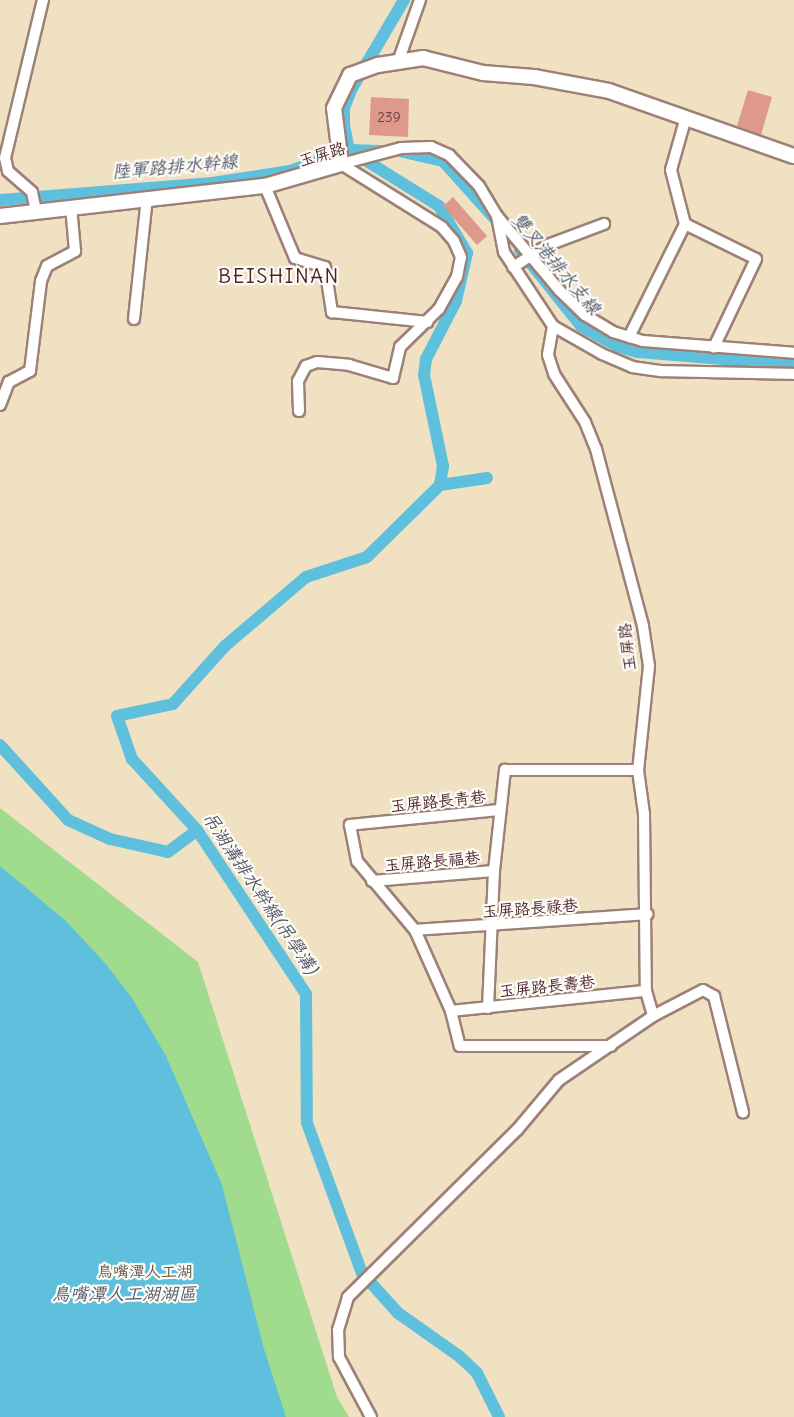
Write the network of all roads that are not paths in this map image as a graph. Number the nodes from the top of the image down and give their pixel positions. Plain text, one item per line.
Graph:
1 (43, 0) edge
2 (420, 0) edge
3 (398, 62) junction
4 (686, 117) junction
5 (794, 156) edge
6 (348, 163) junction
7 (265, 186) junction
8 (147, 198) junction
9 (71, 206) junction
10 (36, 210) junction
11 (0, 216) edge
12 (497, 216) junction
13 (604, 224) dead end
14 (685, 224) junction
15 (532, 255) junction
16 (513, 267) junction
17 (134, 319) dead end
18 (428, 322) junction
19 (553, 326) junction
20 (629, 337) junction
21 (714, 347) junction
22 (794, 354) edge
23 (794, 374) edge
24 (0, 405) edge
25 (299, 411) dead end
26 (638, 770) junction
27 (499, 810) junction
28 (494, 871) junction
29 (372, 881) junction
30 (647, 914) junction
31 (491, 926) junction
32 (415, 930) junction
33 (646, 991) junction
34 (488, 1008) junction
35 (451, 1011) junction
36 (653, 1016) junction
37 (611, 1046) junction
38 (742, 1112) dead end
39 (371, 1417) edge

1 - 10 street
2 - 3 street
3 - 4 street
3 - 6 street, 玉屏路
4 - 5 street
4 - 14 street
6 - 7 street, 玉屏路
6 - 12 street, 玉屏路
6 - 18 street
7 - 8 street, 玉屏路
7 - 18 street
8 - 9 street, 玉屏路
8 - 17 street
9 - 10 street, 玉屏路
9 - 24 street
10 - 11 street, 玉屏路
12 - 15 street
12 - 16 street, 玉屏路
13 - 15 street
14 - 20 street
14 - 21 street
15 - 16 street
15 - 20 street
16 - 19 street, 玉屏路
18 - 25 street
19 - 23 street, 玉屏路
19 - 26 street, 玉屏路
20 - 21 street
21 - 22 street
26 - 27 street, 玉屏路長青巷
26 - 30 street, 玉屏路
27 - 28 street
27 - 29 street, 玉屏路長青巷
28 - 29 street, 玉屏路長福巷
28 - 31 street
29 - 32 street
30 - 31 street, 玉屏路長祿巷
30 - 33 street, 玉屏路
31 - 32 street, 玉屏路長祿巷
31 - 34 street
32 - 35 street
33 - 34 street, 玉屏路長壽巷
33 - 36 street, 玉屏路
34 - 35 street, 玉屏路長壽巷
35 - 37 street
36 - 37 street
36 - 38 street
37 - 39 street

